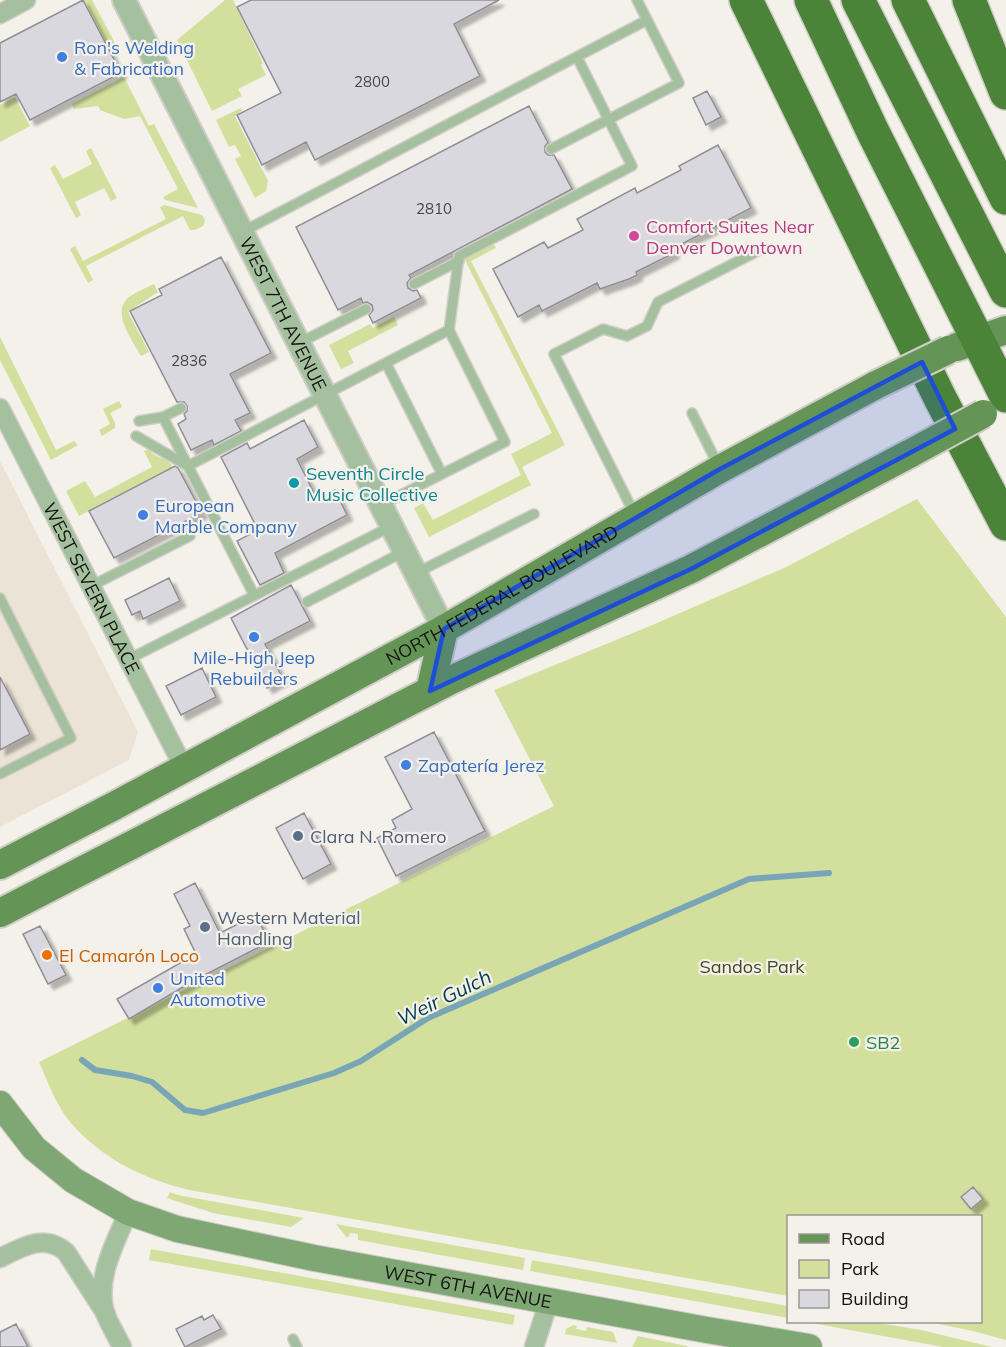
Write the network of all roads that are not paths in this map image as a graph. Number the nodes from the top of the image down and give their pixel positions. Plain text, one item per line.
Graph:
1 (26, 0) edge
2 (124, 0) edge
3 (637, 0) edge
4 (746, 0) edge
5 (811, 0) edge
6 (858, 0) edge
7 (908, 0) edge
8 (969, 0) edge
9 (0, 14) edge
10 (647, 20) junction
11 (577, 57) junction
12 (1006, 93) edge
13 (609, 119) junction
14 (551, 149) dead end
15 (1006, 198) edge
16 (242, 232) junction
17 (760, 250) dead end
18 (459, 261) junction
19 (414, 284) dead end
20 (1006, 291) edge
21 (366, 309) dead end
22 (449, 330) junction
23 (992, 335) edge
24 (299, 343) junction
25 (386, 363) junction
26 (324, 394) junction
27 (1006, 396) edge
28 (1006, 400) edge
29 (0, 408) edge
30 (181, 408) dead end
31 (692, 413) dead end
32 (164, 417) junction
33 (139, 420) dead end
34 (136, 436) dead end
35 (188, 466) junction
36 (720, 469) junction
37 (442, 474) junction
38 (381, 505) junction
39 (534, 514) dead end
40 (637, 519) junction
41 (1006, 524) edge
42 (392, 526) junction
43 (190, 536) dead end
44 (405, 552) junction
45 (416, 573) junction
46 (91, 586) junction
47 (254, 595) junction
48 (0, 598) edge
49 (307, 602) dead end
50 (444, 629) junction
51 (129, 659) junction
52 (430, 691) junction
53 (184, 768) junction
54 (0, 774) edge
55 (0, 864) edge
56 (0, 913) edge
57 (0, 1104) edge
58 (128, 1212) junction
59 (8, 1254) edge
60 (549, 1301) junction
61 (106, 1314) junction
62 (122, 1347) edge
63 (534, 1347) edge
64 (809, 1347) edge

1 - 9 street
2 - 16 street, WEST 7TH AVENUE
3 - 10 lane
4 - 41 highway
5 - 23 highway
6 - 20 highway
7 - 15 highway
8 - 12 highway
10 - 11 lane
10 - 13 lane
11 - 13 lane
11 - 16 lane
13 - 14 lane
13 - 18 lane
16 - 24 street, WEST 7TH AVENUE
17 - 40 lane
18 - 19 lane
18 - 22 lane
21 - 24 lane
22 - 25 lane
22 - 37 lane
23 - 27 highway
23 - 36 main road, NORTH FEDERAL BOULEVARD, bridge
24 - 26 street, WEST 7TH AVENUE
25 - 26 lane
25 - 37 lane
26 - 35 lane
26 - 38 street, WEST 7TH AVENUE
28 - 52 main road, bridge
29 - 46 street, WEST SEVERN PLACE
30 - 32 lane
31 - 36 lane
32 - 33 lane
32 - 35 lane
34 - 35 lane
35 - 47 lane
36 - 40 main road, NORTH FEDERAL BOULEVARD
37 - 38 lane
38 - 42 street, WEST 7TH AVENUE
39 - 45 lane
40 - 50 main road, NORTH FEDERAL BOULEVARD
42 - 44 street, WEST 7TH AVENUE
42 - 47 lane
43 - 46 lane
44 - 45 street, WEST 7TH AVENUE
44 - 49 lane
45 - 50 street, WEST 7TH AVENUE
46 - 51 street, WEST SEVERN PLACE
47 - 51 lane
48 - 54 lane
50 - 52 main road
50 - 53 main road, NORTH FEDERAL BOULEVARD
51 - 53 street, WEST SEVERN PLACE
52 - 56 main road
53 - 55 main road, NORTH FEDERAL BOULEVARD
57 - 58 main road, WEST 6TH AVENUE
58 - 60 main road, WEST 6TH AVENUE
58 - 61 street
59 - 61 street
60 - 63 street
60 - 64 main road, WEST 6TH AVENUE
61 - 62 street

